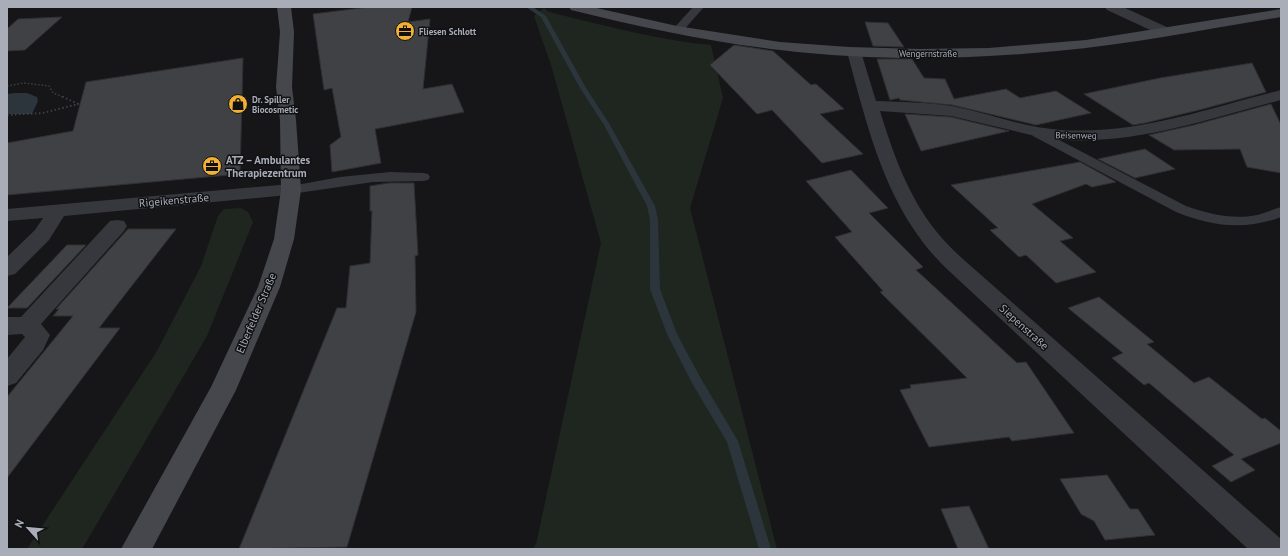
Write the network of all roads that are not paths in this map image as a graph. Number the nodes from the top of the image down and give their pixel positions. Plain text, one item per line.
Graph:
1 (284, 7) edge
2 (576, 7) edge
3 (699, 7) edge
4 (1112, 7) edge
5 (1281, 13) edge
6 (678, 30) junction
7 (1166, 32) junction
8 (854, 52) junction
9 (1281, 95) edge
10 (869, 105) junction
11 (1038, 132) junction
12 (423, 177) dead end
13 (291, 190) junction
14 (58, 210) junction
15 (1281, 212) edge
16 (7, 215) edge
17 (117, 226) dead end
18 (7, 269) edge
19 (17, 325) edge
20 (7, 376) edge
21 (136, 549) edge
22 (1270, 549) edge

1 - 13 main road, Elberfelder Straße
2 - 6 main road, Wengernstraße
3 - 6 lane
4 - 7 street
5 - 7 main road, Wengernstraße
6 - 8 main road, Wengernstraße
7 - 8 main road, Wengernstraße
8 - 10 street, Siepenstraße
9 - 11 street, Beisenweg
10 - 11 street, Beisenweg
10 - 22 street, Siepenstraße
11 - 15 lane
12 - 13 lane
13 - 14 street, Rigeikenstraße
13 - 21 main road, Elberfelder Straße
14 - 16 street, Rigeikenstraße
14 - 18 street
17 - 19 street
19 - 20 street

